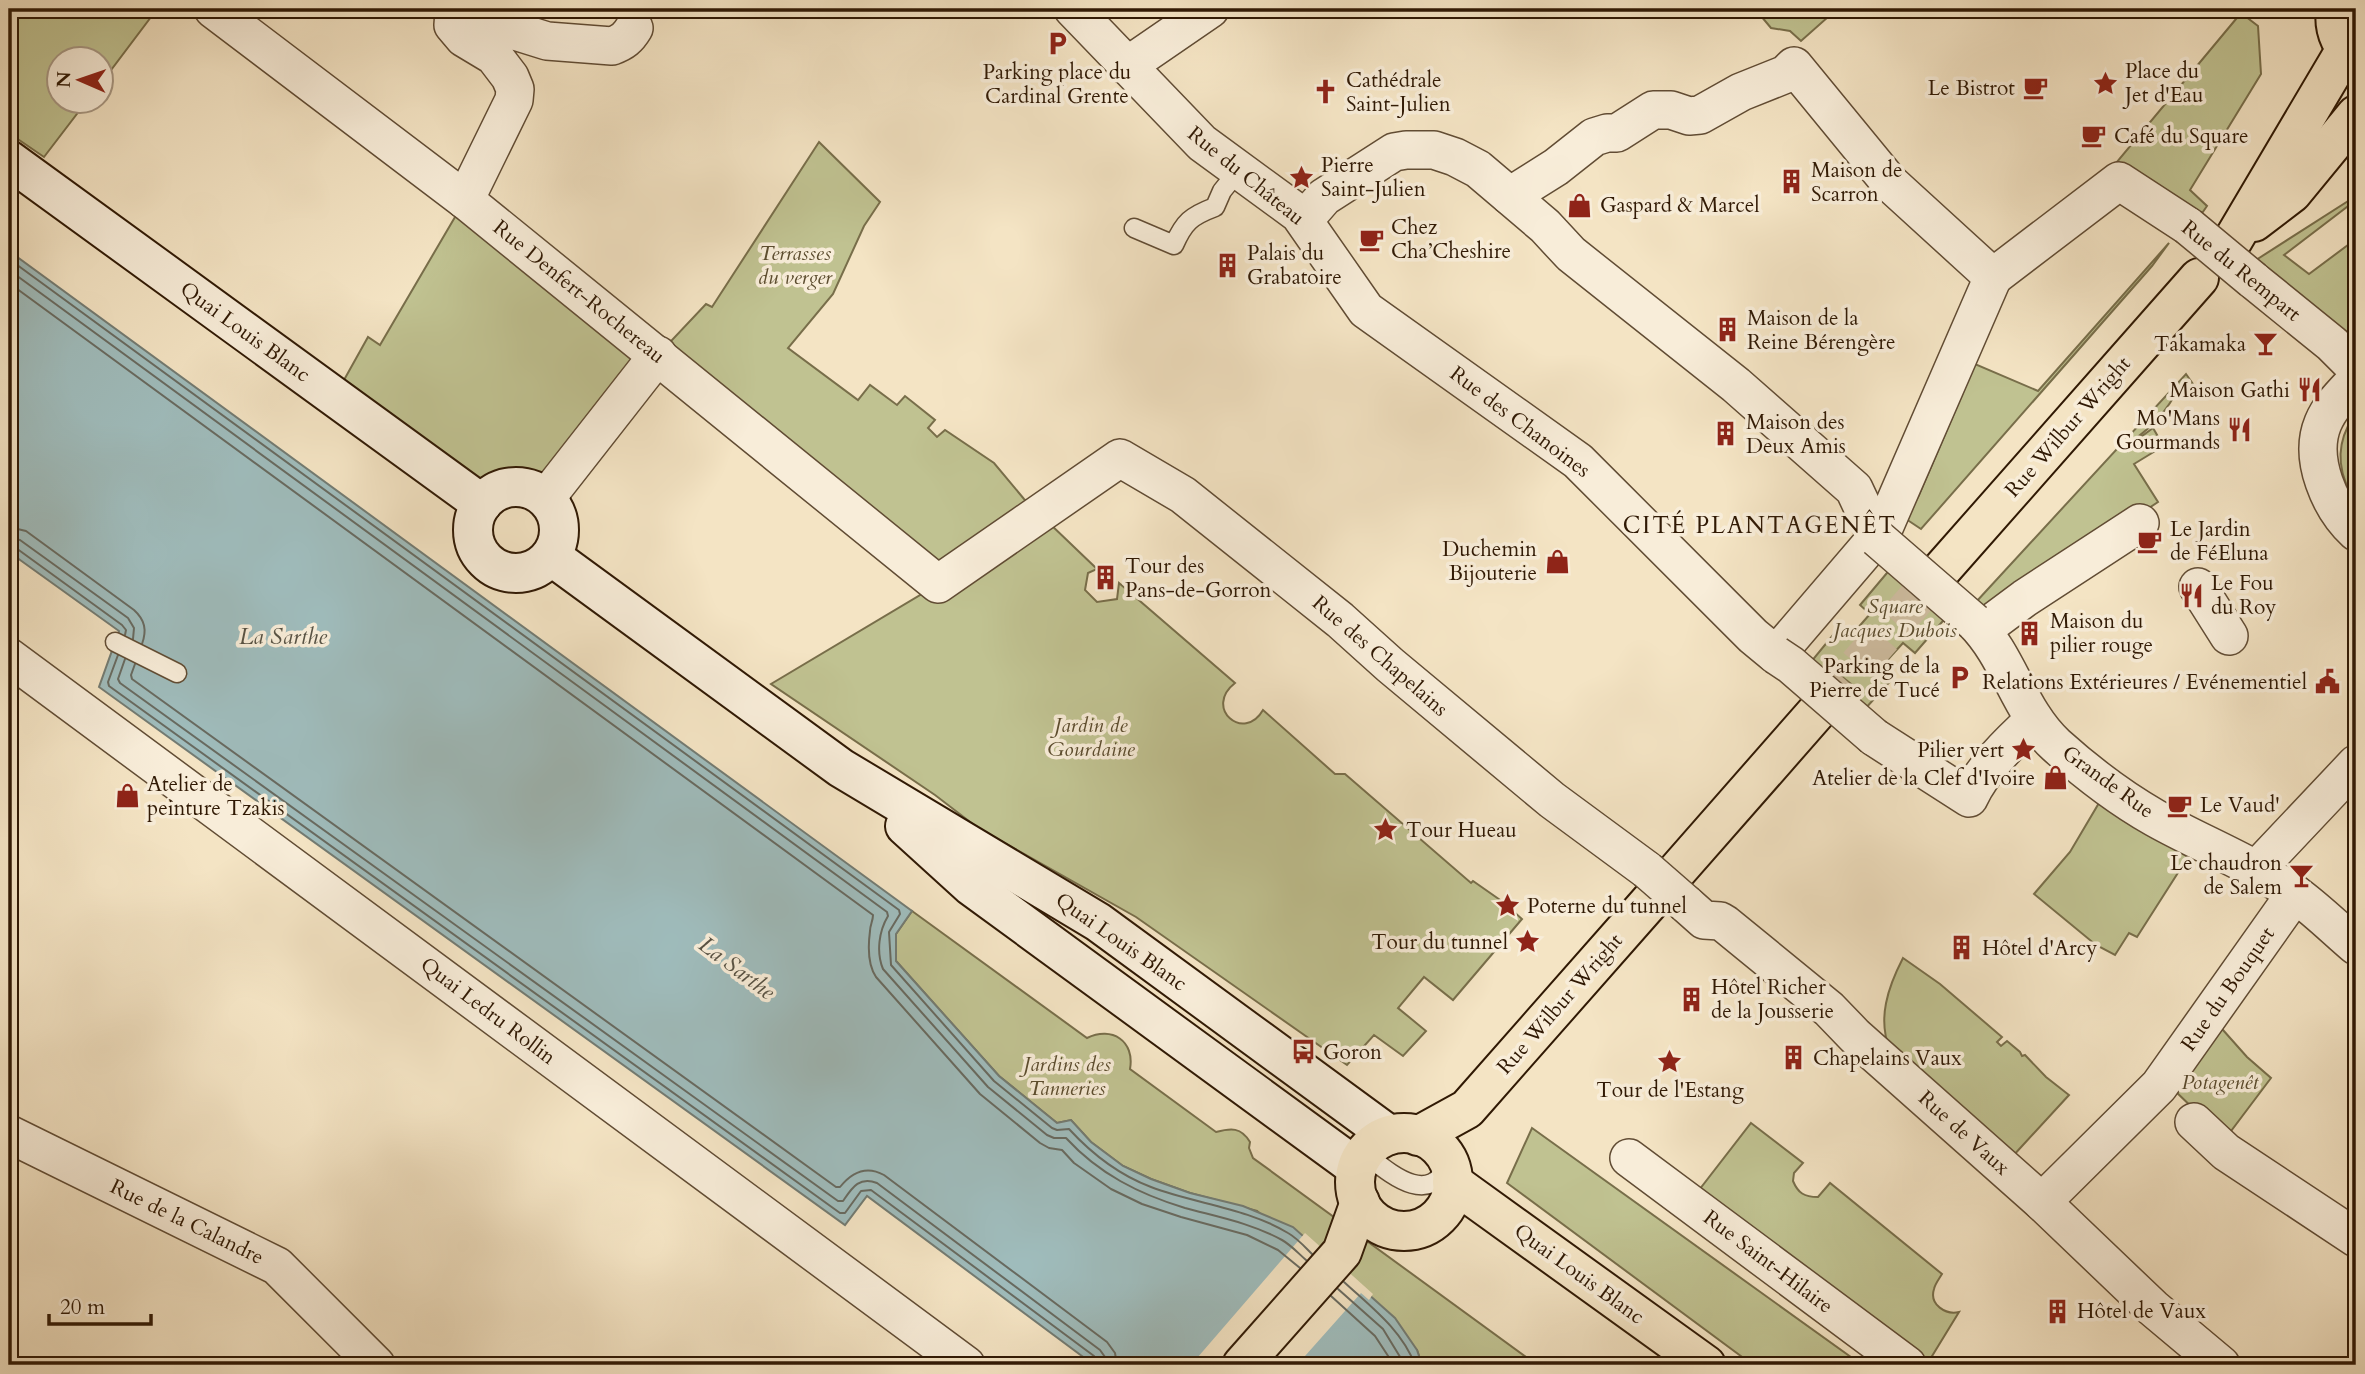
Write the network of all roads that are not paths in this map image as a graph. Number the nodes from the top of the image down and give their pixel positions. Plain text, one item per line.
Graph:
1 (213, 9) edge
2 (1073, 9) edge
3 (1210, 9) edge
4 (2336, 9) edge
5 (634, 28) dead end
6 (2351, 54) edge
7 (1127, 66) junction
8 (2356, 116) edge
9 (9, 160) edge
10 (1239, 170) junction
11 (1510, 196) junction
12 (465, 200) junction
13 (1304, 220) junction
14 (1134, 228) dead end
15 (1332, 259) joint
16 (1993, 276) junction
17 (2199, 278) dead end
18 (658, 355) junction
19 (2356, 368) edge
20 (2356, 380) edge
21 (1120, 458) joint
22 (546, 498) junction
23 (482, 504) junction
24 (2140, 523) dead end
25 (2356, 532) edge
26 (1877, 538) junction
27 (551, 556) junction
28 (1936, 576) tunnel mouth
29 (2198, 587) dead end
30 (1978, 626) junction
31 (2229, 636) dead end
32 (115, 642) dead end
33 (1776, 654) junction
34 (9, 657) edge
35 (177, 673) dead end
36 (1820, 708) tunnel mouth
37 (2034, 720) junction
38 (2356, 764) edge
39 (841, 768) junction
40 (2256, 870) junction
41 (996, 882) dead end
42 (1666, 887) junction
43 (2295, 894) junction
44 (2356, 946) edge
45 (1096, 956) dead end
46 (2178, 1107) junction
47 (1467, 1109) junction
48 (9, 1134) edge
49 (1629, 1158) dead end
50 (1451, 1173) junction
51 (1371, 1194) junction
52 (2042, 1202) junction
53 (1451, 1221) junction
54 (2356, 1238) edge
55 (376, 1365) edge
56 (966, 1365) edge
57 (1242, 1365) edge
58 (1658, 1365) edge
59 (1706, 1365) edge
60 (1907, 1365) edge
61 (2221, 1365) edge

1 - 12 street, Rue Denfert-Rochereau
2 - 7 street, Rue du Château
3 - 7 street
4 - 6 main road
5 - 12 street
6 - 8 main road
7 - 10 street, Rue du Château
9 - 23 main road, Quai Louis Blanc
10 - 13 street, Rue du Château
10 - 14 lane
11 - 13 street
11 - 16 street
11 - 26 street
12 - 18 street, Rue Denfert-Rochereau
13 - 15 street, Rue du Château
15 - 33 street, Rue des Chanoines
16 - 19 street, Rue du Rempart, bridge
16 - 26 street
17 - 28 main road, Rue Wilbur Wright
18 - 21 street, Rue Denfert-Rochereau
18 - 22 street
20 - 25 street
21 - 42 street, Rue des Chapelains
22 - 23 main road
22 - 27 main road
23 - 27 main road
24 - 30 street
26 - 30 street, Grande Rue, bridge
26 - 33 street
27 - 39 main road, Quai Louis Blanc
29 - 31 street
30 - 37 street, Grande Rue
32 - 35 lane
33 - 37 street, Rue des Chanoines, bridge
34 - 56 street, Quai Ledru Rollin
36 - 42 main road, Rue Wilbur Wright
37 - 40 street, Grande Rue
38 - 40 street
39 - 41 lane, Quai Louis Blanc
39 - 51 main road, Quai Louis Blanc
40 - 43 street, Grande Rue
42 - 47 main road, Rue Wilbur Wright
42 - 52 street, Rue de Vaux
43 - 44 street, Grande Rue
43 - 46 street, Rue du Bouquet
45 - 51 lane, Quai Louis Blanc
46 - 52 street, Rue du Bouquet
46 - 54 street
47 - 50 main road, Rue Wilbur Wright
47 - 51 main road, Rue Wilbur Wright
48 - 55 street, Rue de la Calandre
49 - 60 street, Rue Saint-Hilaire
50 - 51 lane, Quai Louis Blanc
50 - 51 main road, Quai Louis Blanc
50 - 53 main road
50 - 59 main road, Quai Louis Blanc
51 - 53 main road
51 - 57 main road, Rue Wilbur Wright
52 - 61 street, Rue de Vaux
53 - 58 main road, Quai Louis Blanc

